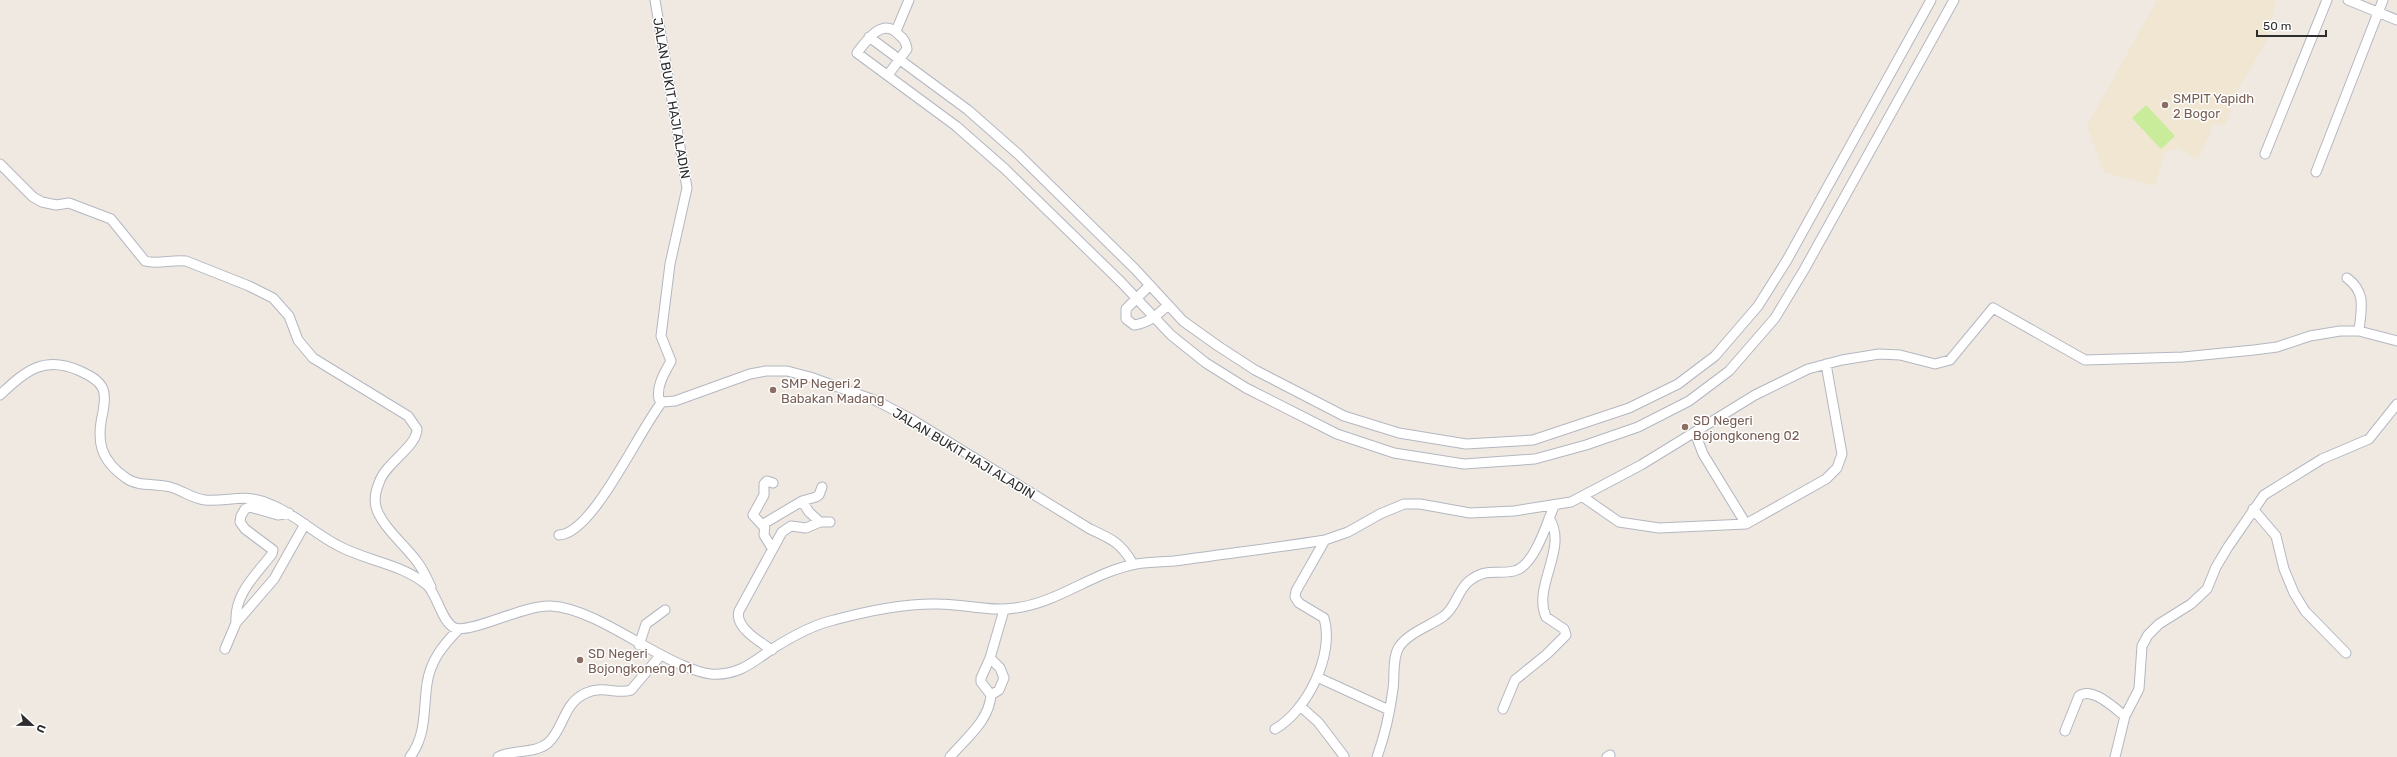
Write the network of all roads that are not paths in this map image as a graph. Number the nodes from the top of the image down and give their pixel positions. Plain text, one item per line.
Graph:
1 (655, 0) edge
2 (909, 0) edge
3 (1931, 0) edge
4 (1954, 0) edge
5 (2327, 0) edge
6 (2348, 0) edge
7 (2383, 0) edge
8 (2379, 12) junction
9 (2397, 20) edge
10 (896, 32) junction
11 (869, 37) junction
12 (901, 59) junction
13 (888, 75) junction
14 (2265, 154) dead end
15 (0, 164) edge
16 (2316, 172) dead end
17 (2347, 278) dead end
18 (1150, 285) junction
19 (1136, 298) junction
20 (1168, 305) junction
21 (1154, 317) junction
22 (2359, 331) junction
23 (2397, 341) edge
24 (1826, 364) junction
25 (0, 395) edge
26 (662, 402) junction
27 (2397, 404) edge
28 (1695, 433) junction
29 (773, 483) dead end
30 (822, 486) dead end
31 (1583, 497) junction
32 (802, 501) junction
33 (1554, 506) junction
34 (2253, 509) junction
35 (289, 513) junction
36 (1549, 518) junction
37 (820, 522) junction
38 (830, 522) dead end
39 (305, 524) junction
40 (1746, 524) junction
41 (763, 526) junction
42 (559, 535) dead end
43 (1325, 540) junction
44 (772, 548) junction
45 (1133, 564) junction
46 (431, 588) junction
47 (665, 610) dead end
48 (1004, 610) junction
49 (236, 623) junction
50 (458, 629) junction
51 (639, 645) junction
52 (224, 649) dead end
53 (772, 650) junction
54 (2346, 653) dead end
55 (660, 656) junction
56 (990, 658) junction
57 (1317, 677) junction
58 (991, 695) junction
59 (1300, 706) junction
60 (1503, 709) dead end
61 (1389, 710) junction
62 (2125, 716) junction
63 (1275, 729) dead end
64 (2065, 731) dead end
65 (1344, 756) dead end
66 (410, 757) edge
67 (498, 757) edge
68 (950, 757) edge
69 (1377, 757) edge
70 (2115, 757) edge

1 - 26 street, JALAN BUKIT HAJI ALADIN
2 - 10 street
3 - 20 street
4 - 21 street
5 - 14 street
6 - 8 street
7 - 8 street
8 - 9 street
8 - 16 street
10 - 11 street
10 - 12 street
11 - 12 street
11 - 13 street
12 - 13 street
12 - 18 street
13 - 19 street
15 - 46 street
17 - 22 street
18 - 19 street
18 - 20 street
19 - 21 street
19 - 21 street
20 - 21 street
22 - 23 street
22 - 24 street
24 - 28 street
24 - 40 street
25 - 35 street
26 - 42 street
26 - 45 street, JALAN BUKIT HAJI ALADIN
27 - 34 street
28 - 31 street
28 - 40 street
29 - 41 street
30 - 32 street
31 - 33 street
31 - 40 street
32 - 37 street
32 - 41 street
33 - 36 street
33 - 43 street
34 - 54 street
34 - 62 street
35 - 39 street
35 - 49 street
36 - 60 street
36 - 61 street
37 - 38 street
37 - 44 street
39 - 46 street
39 - 49 street
41 - 44 street
43 - 45 street
43 - 57 street
44 - 53 street
45 - 48 street
46 - 50 street
47 - 51 street
48 - 53 street
48 - 56 street
49 - 52 street
50 - 51 street
50 - 66 street
51 - 55 street
53 - 55 street
55 - 67 street
56 - 58 street
56 - 58 street
57 - 59 street
57 - 61 street
58 - 68 street
59 - 63 street
59 - 65 street
61 - 69 street
62 - 64 street
62 - 70 street

